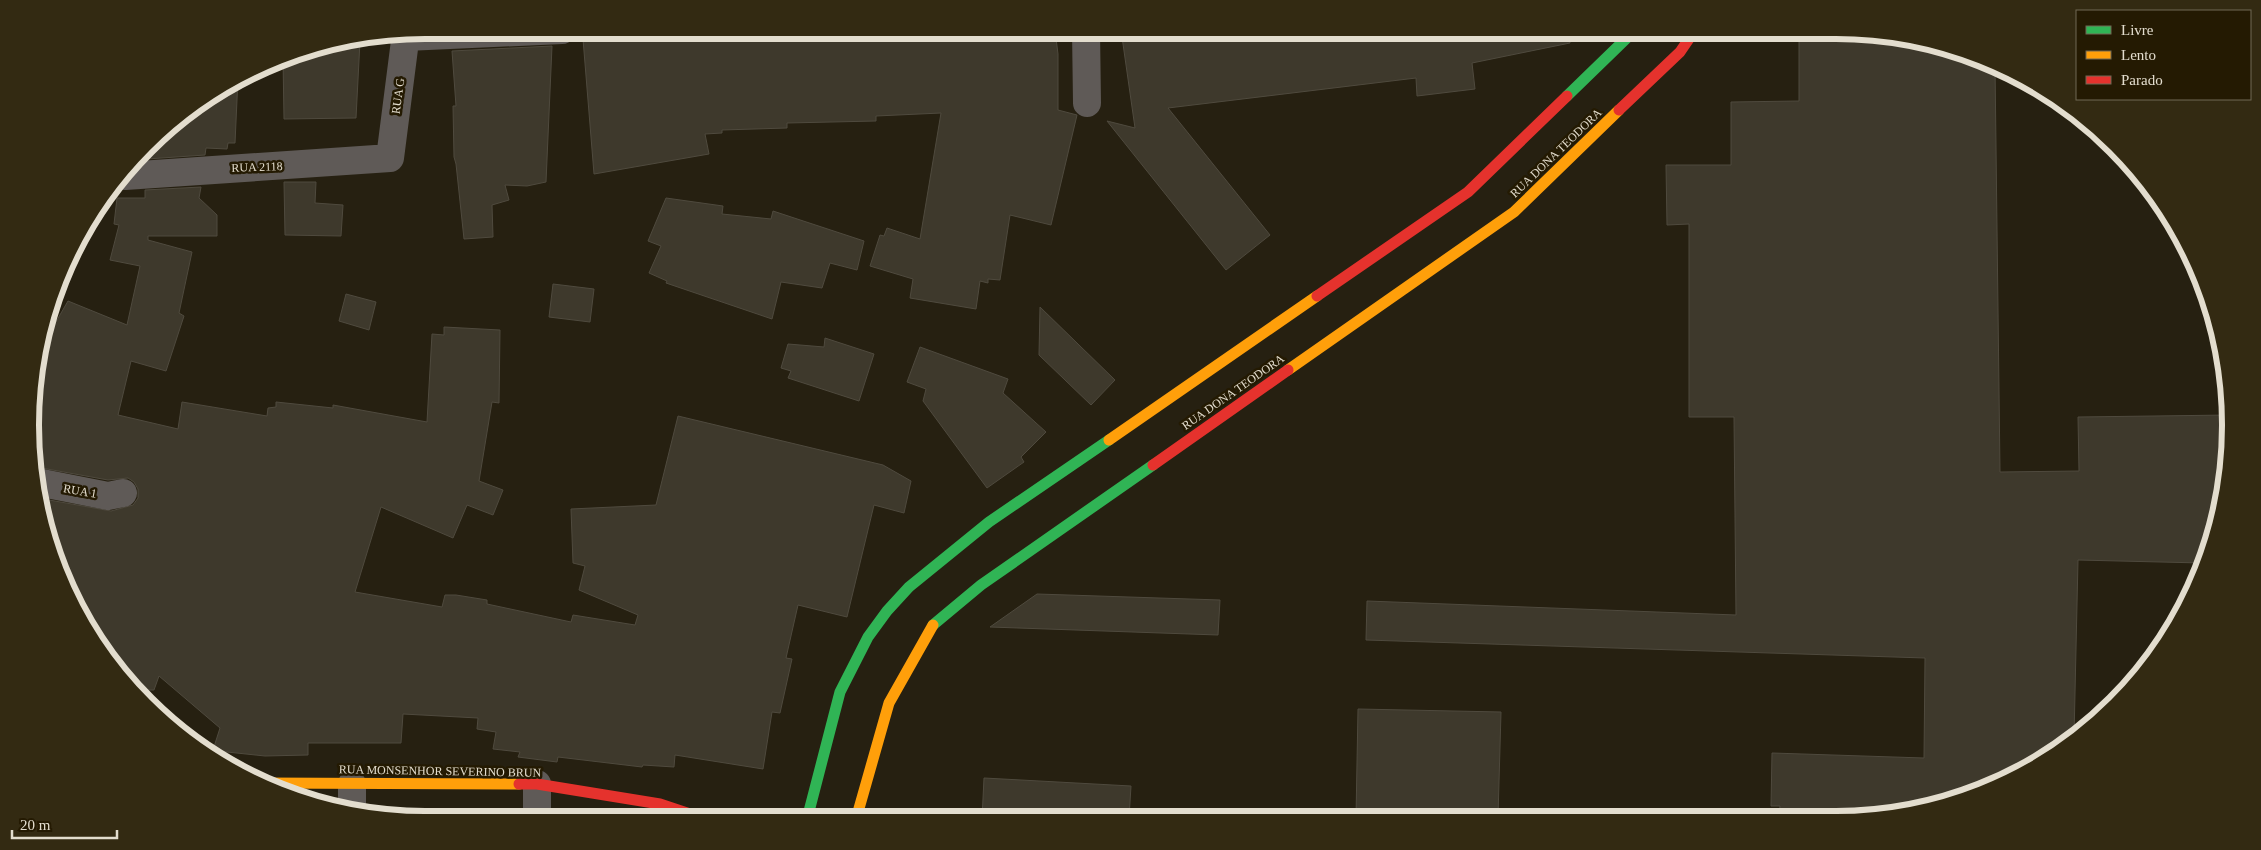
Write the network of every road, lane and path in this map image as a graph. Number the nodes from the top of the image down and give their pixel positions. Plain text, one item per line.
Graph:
1 (1086, 39) edge
2 (1626, 39) edge
3 (1689, 39) edge
4 (405, 40) edge
5 (1087, 103) dead end
6 (390, 158) joint
7 (130, 176) edge
8 (43, 483) edge
9 (123, 494) dead end
10 (280, 783) edge
11 (352, 784) junction
12 (537, 784) junction
13 (352, 804) edge
14 (537, 811) edge
15 (681, 811) edge
16 (808, 811) edge
17 (858, 811) edge

1 - 5 street
2 - 16 main road
3 - 17 main road, RUA DONA TEODORA
4 - 6 street, RUA G
6 - 7 street, RUA 2118
8 - 9 street, RUA 1
10 - 11 main road, RUA MONSENHOR SEVERINO BRUN
11 - 12 main road, RUA MONSENHOR SEVERINO BRUN
11 - 13 street
12 - 14 street
12 - 15 main road, RUA MONSENHOR SEVERINO BRUN

